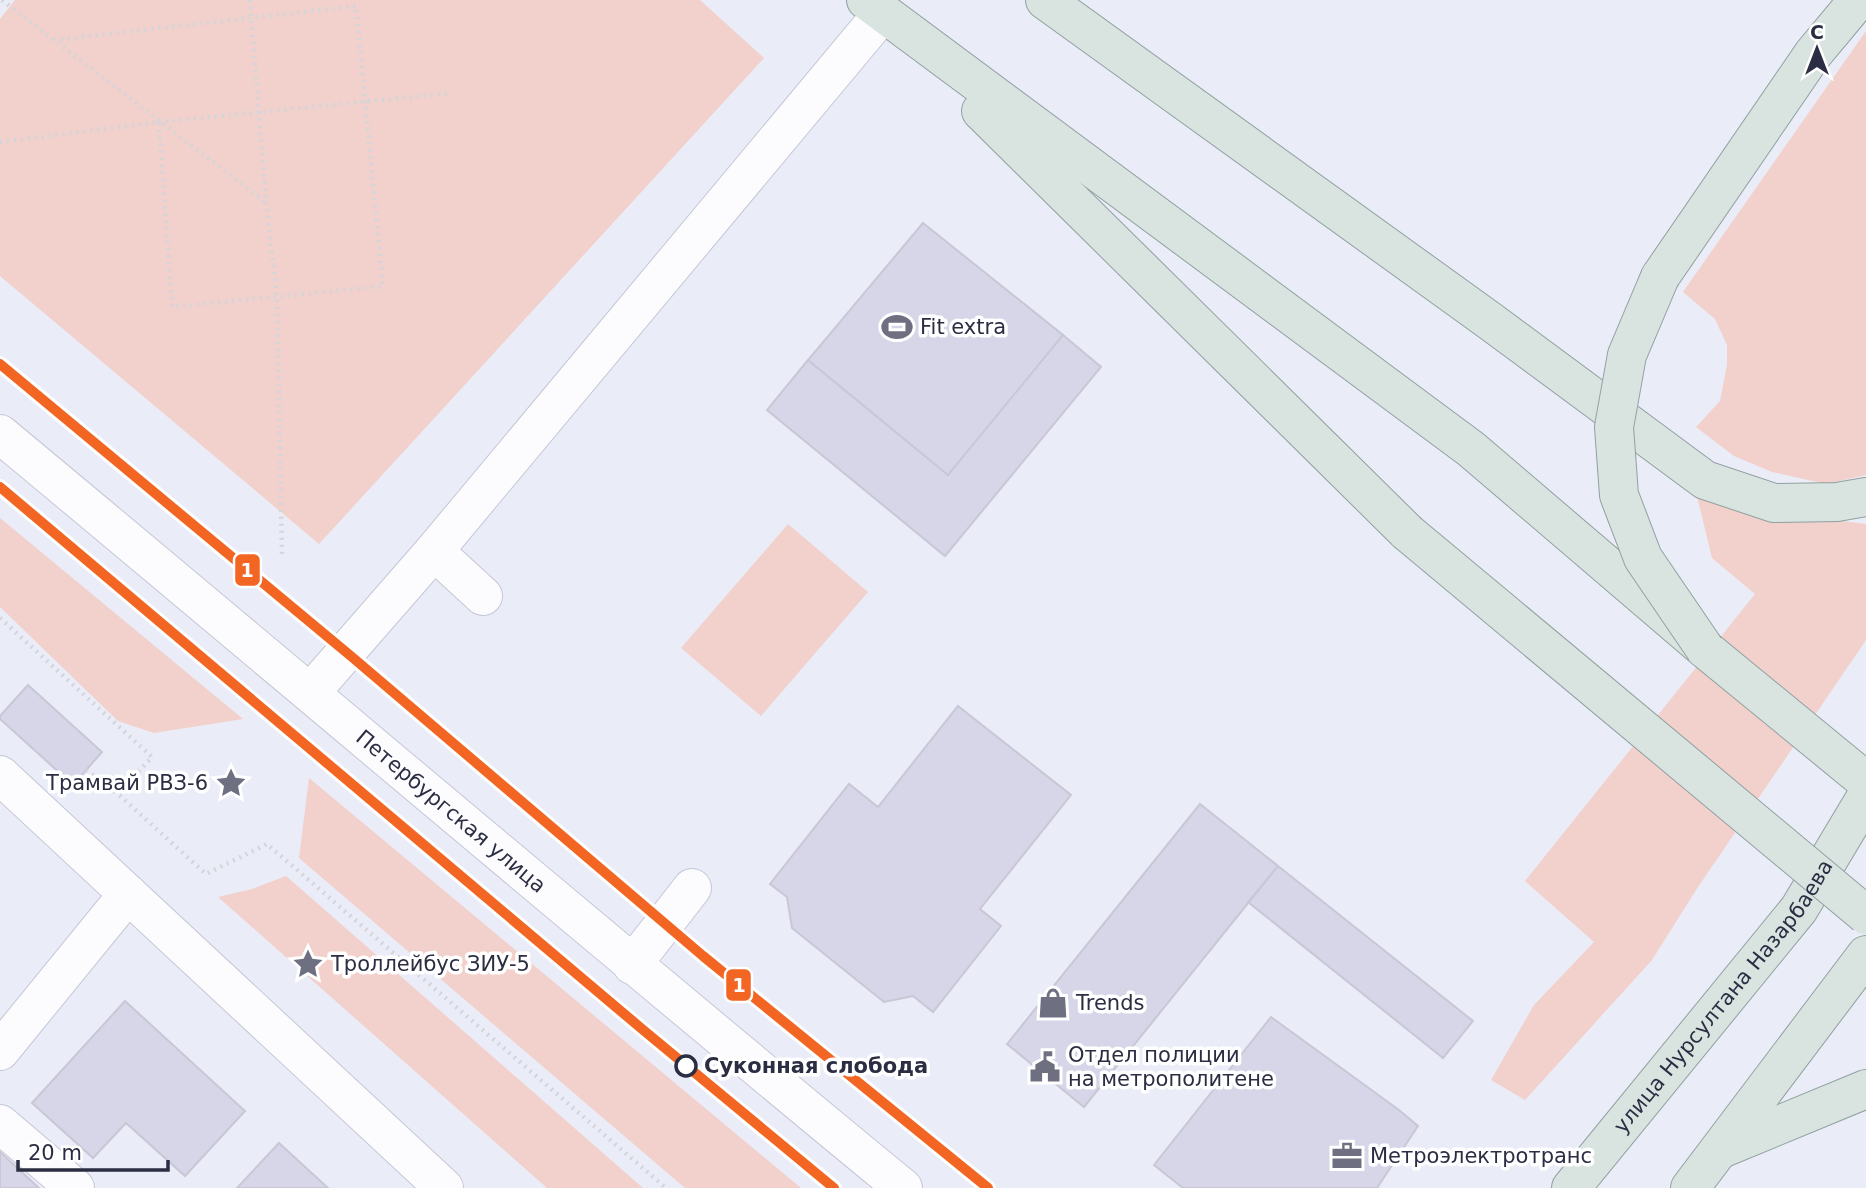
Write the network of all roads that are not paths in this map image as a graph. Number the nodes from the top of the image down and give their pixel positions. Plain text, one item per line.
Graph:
1 (1045, 0) edge
2 (1858, 0) edge
3 (874, 7) edge
4 (0, 434) edge
5 (1866, 496) edge
6 (434, 551) junction
7 (483, 596) dead end
8 (1705, 649) junction
9 (311, 692) junction
10 (0, 775) edge
11 (1866, 781) edge
12 (1866, 797) edge
13 (692, 888) dead end
14 (128, 894) junction
15 (1866, 915) edge
16 (1866, 955) edge
17 (632, 965) junction
18 (0, 1051) edge
19 (1866, 1089) edge
20 (0, 1124) edge
21 (1719, 1150) junction
22 (75, 1188) edge
23 (444, 1188) edge
24 (903, 1188) edge
25 (1571, 1188) edge
26 (1690, 1188) edge

1 - 5 main road
2 - 8 main road, bridge
3 - 6 street
3 - 8 main road, bridge
3 - 15 main road, bridge
4 - 9 street, Петербургская улица
6 - 7 street
6 - 9 street
8 - 11 main road
9 - 17 street, Петербургская улица
10 - 14 street
12 - 25 main road, улица Нурсултана Назарбаева
13 - 17 street
14 - 18 street
14 - 23 street
16 - 21 main road
17 - 24 street, Петербургская улица
19 - 21 main road
20 - 22 street
21 - 26 main road

